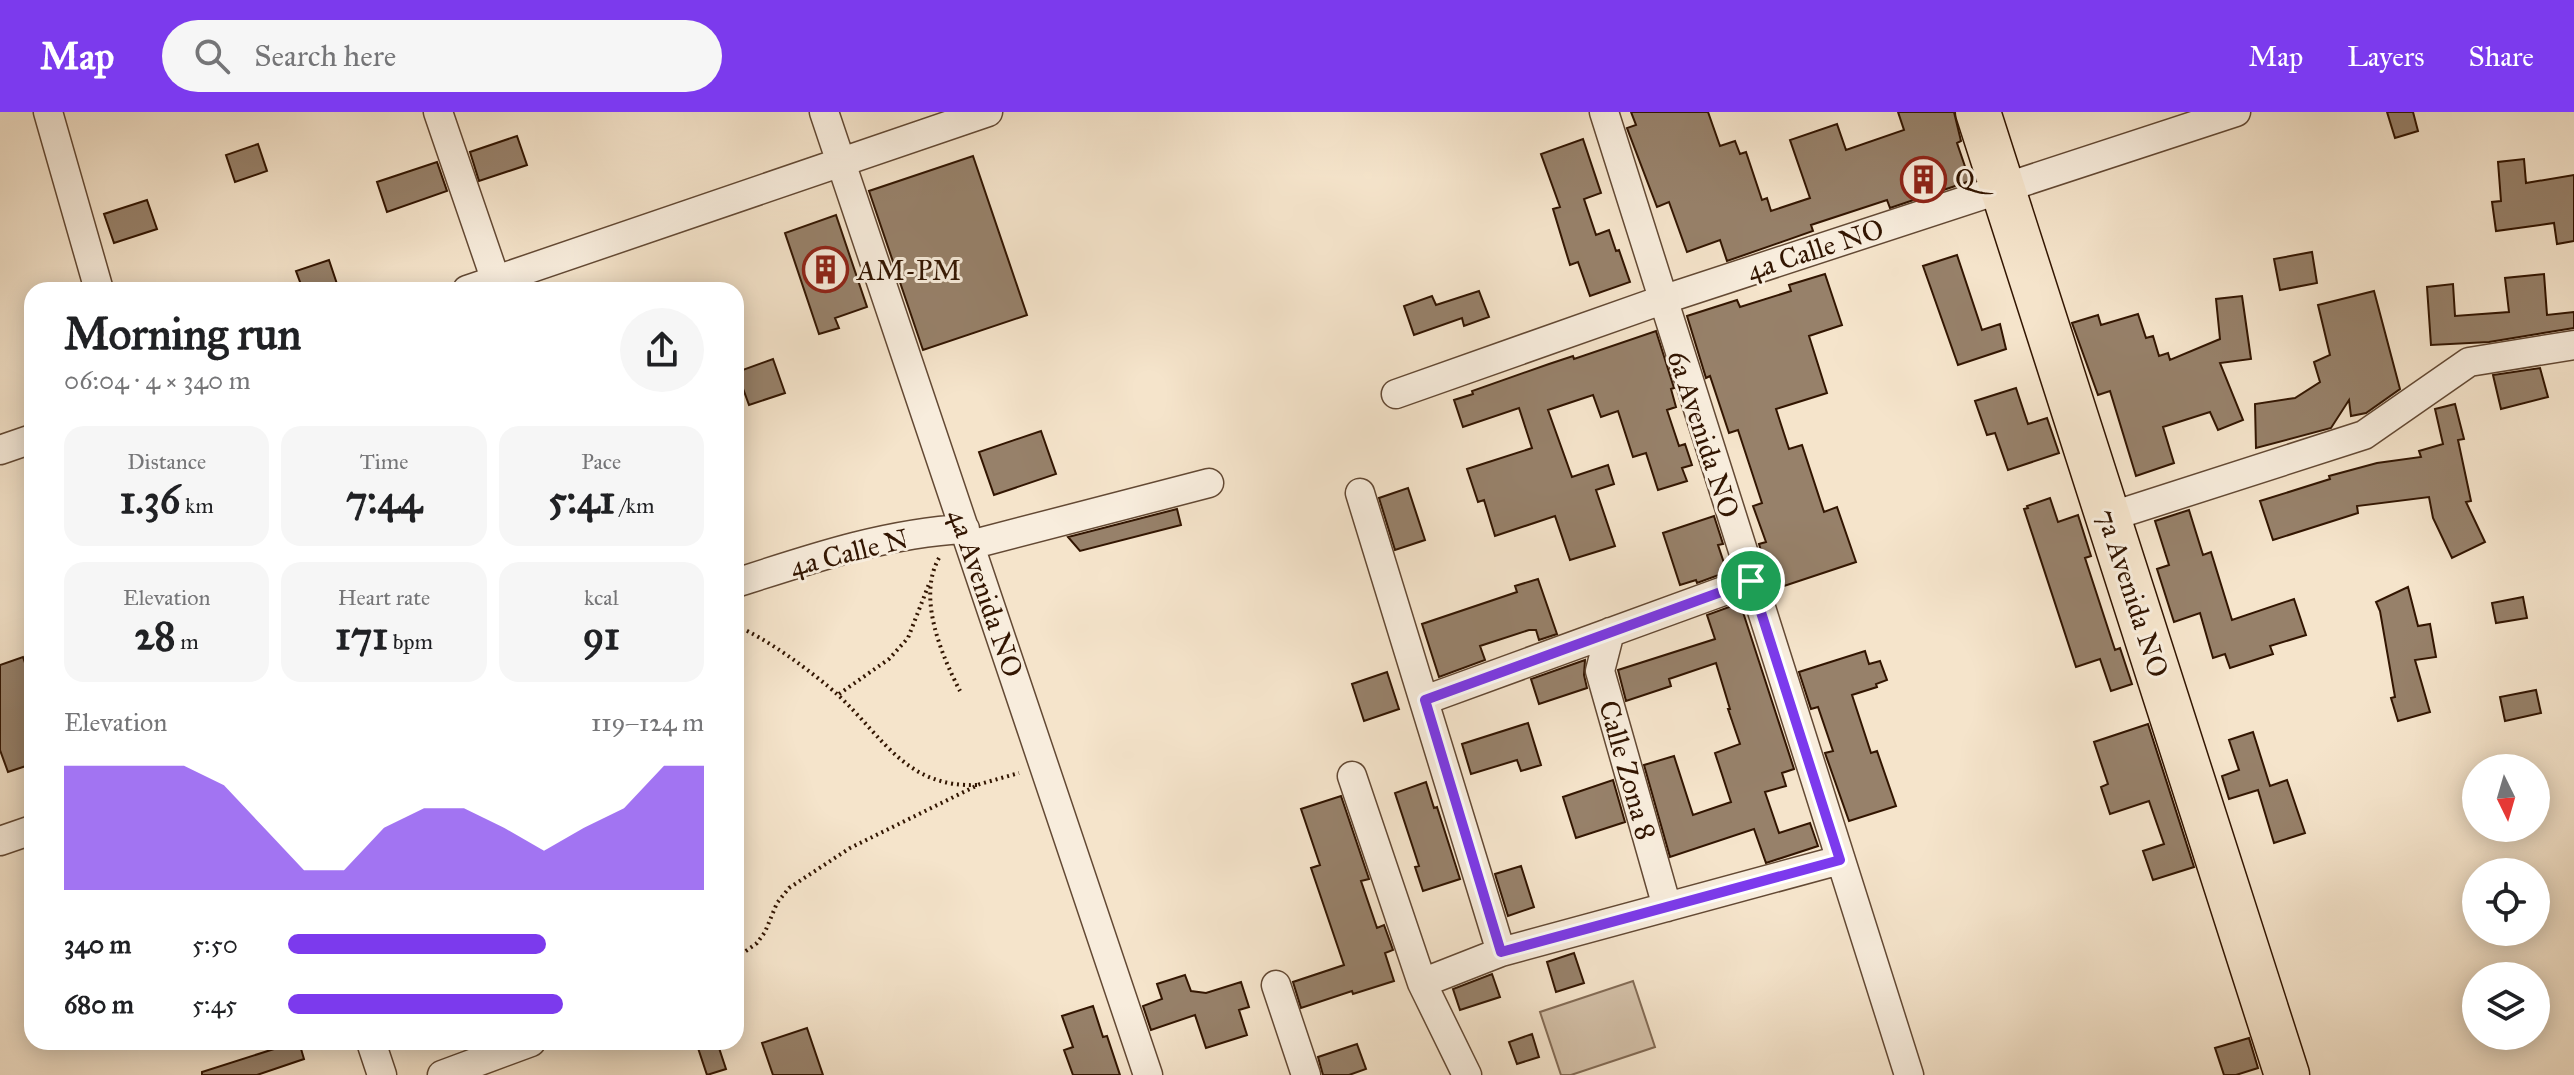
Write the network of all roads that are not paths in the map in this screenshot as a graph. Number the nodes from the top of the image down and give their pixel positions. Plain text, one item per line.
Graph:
1 (48, 112) edge
2 (438, 112) edge
3 (824, 112) edge
4 (988, 112) edge
5 (1604, 112) edge
6 (1978, 112) edge
7 (2236, 112) edge
8 (841, 162) junction
9 (2003, 187) junction
10 (97, 282) edge
11 (496, 282) edge
12 (505, 282) edge
13 (1662, 300) junction
14 (2574, 345) edge
15 (1396, 394) dead end
16 (24, 442) edge
17 (0, 450) edge
18 (1209, 483) dead end
19 (1360, 493) dead end
20 (2109, 517) junction
21 (967, 537) junction
22 (744, 580) edge
23 (1751, 581) junction
24 (1610, 632) junction
25 (1425, 700) junction
26 (1352, 776) dead end
27 (24, 833) edge
28 (0, 841) edge
29 (1840, 860) junction
30 (1667, 907) junction
31 (1501, 952) junction
32 (1422, 983) junction
33 (1276, 985) dead end
34 (374, 1050) edge
35 (509, 1050) edge
36 (1463, 1074) edge
37 (2284, 1074) edge
38 (382, 1075) edge
39 (442, 1075) edge
40 (1148, 1075) edge
41 (1306, 1075) edge
42 (1909, 1075) edge

1 - 10 street
2 - 11 street
3 - 8 street, 4a Avenida NO
4 - 8 street
5 - 13 street, 6a Avenida NO
6 - 9 highway, 7a Avenida NO
7 - 9 street, 4a Calle NO
8 - 12 street
8 - 21 street, 4a Avenida NO
9 - 13 street, 4a Calle NO
9 - 20 highway, 7a Avenida NO
13 - 15 street, 4a Calle NO
13 - 23 street, 6a Avenida NO
14 - 20 street
16 - 17 street
18 - 21 street, 4a Calle N
19 - 25 street
20 - 37 highway, 7a Avenida NO
21 - 22 street, 4a Calle N
21 - 40 street, 4a Avenida NO
23 - 24 street
23 - 29 street, 6a Avenida NO
24 - 25 street
24 - 30 street, Calle Zona 8
25 - 31 street
26 - 32 street
27 - 28 street
29 - 30 street
29 - 42 street, 6a Avenida NO
30 - 31 street
31 - 32 street
32 - 36 street
33 - 41 street
34 - 38 street
35 - 39 street

